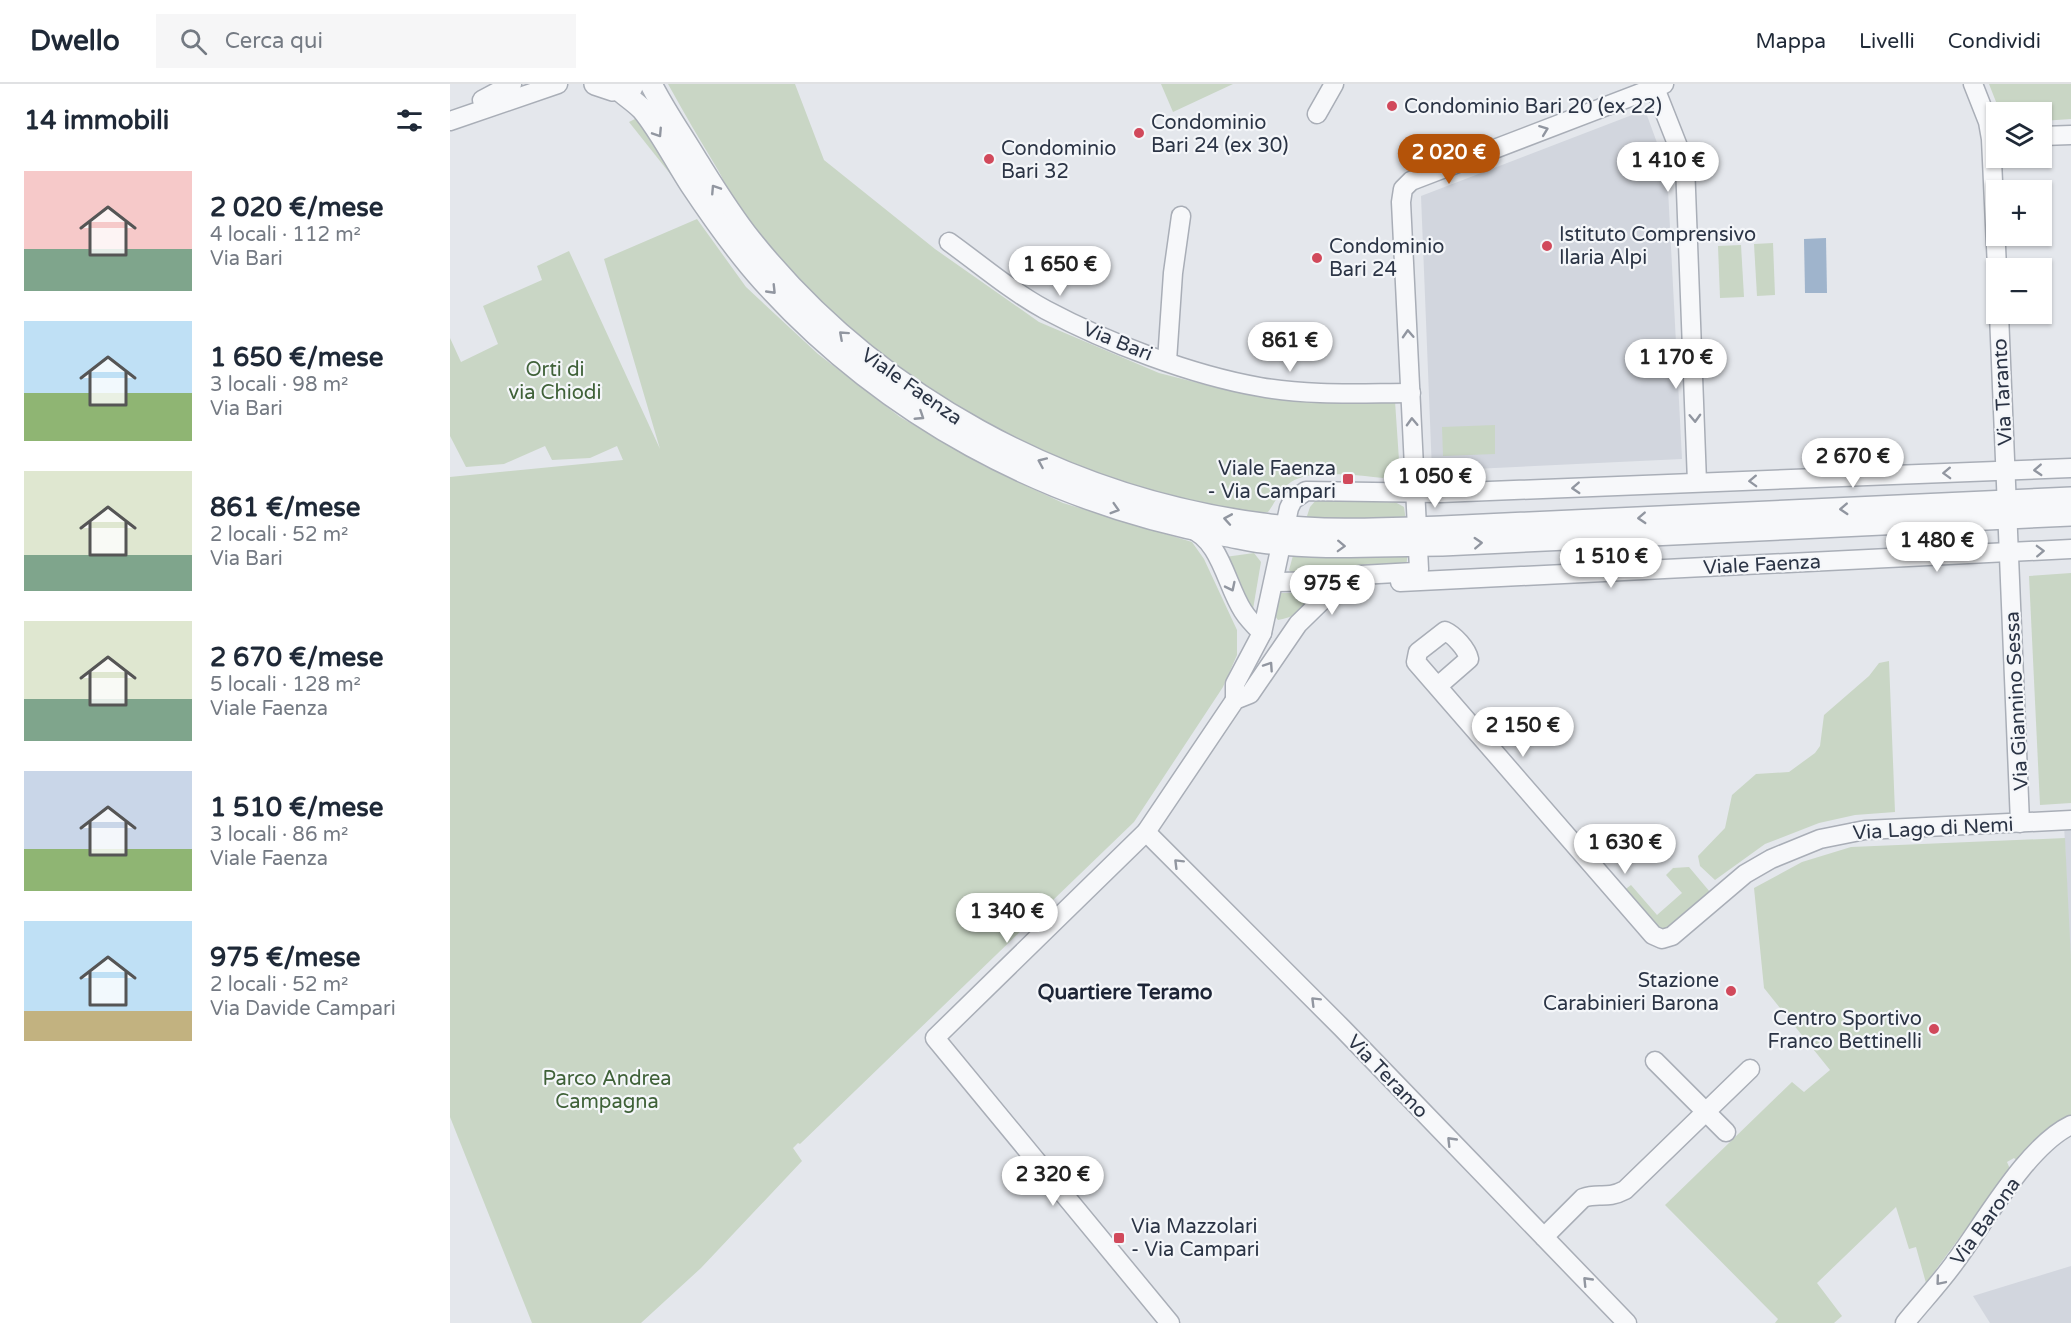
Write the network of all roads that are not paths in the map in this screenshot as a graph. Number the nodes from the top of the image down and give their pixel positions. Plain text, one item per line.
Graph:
1 (512, 84) edge
2 (558, 84) edge
3 (595, 84) edge
4 (651, 84) edge
5 (1334, 84) edge
6 (1974, 84) edge
7 (1660, 86) edge
8 (628, 87) edge
9 (1317, 114) dead end
10 (1986, 117) edge
11 (450, 119) edge
12 (2071, 135) edge
13 (2052, 136) edge
14 (1994, 168) edge
15 (1181, 216) dead end
16 (949, 242) dead end
17 (1996, 258) edge
18 (1999, 324) edge
19 (1167, 361) junction
20 (1411, 393) junction
21 (2071, 468) edge
22 (2006, 471) junction
23 (1697, 482) junction
24 (1416, 493) junction
25 (2071, 498) edge
26 (2008, 510) junction
27 (2071, 515) edge
28 (1184, 527) junction
29 (1284, 535) junction
30 (1419, 537) junction
31 (2071, 549) edge
32 (2009, 551) junction
33 (1344, 581) junction
34 (1274, 582) junction
35 (1298, 624) junction
36 (1262, 633) junction
37 (1438, 686) dead end
38 (1235, 700) junction
39 (2071, 820) edge
40 (2020, 823) junction
41 (1146, 832) junction
42 (1655, 1061) dead end
43 (1750, 1069) dead end
44 (1706, 1112) junction
45 (2071, 1125) edge
46 (1726, 1132) dead end
47 (1544, 1237) junction
48 (1170, 1323) edge
49 (1628, 1323) edge
50 (1905, 1323) edge

1 - 11 street
2 - 11 street
3 - 8 street
29 -> 4 street, Viale Faenza
5 - 9 street
6 - 10 street
20 -> 7 street
7 -> 23 street
8 -> 28 street, Viale Faenza
12 - 13 street
14 - 17 street
15 - 19 street, Via Bari
16 - 19 street, Via Bari
18 - 22 street, Via Taranto
19 - 20 street, Via Bari
24 -> 20 street
21 -> 22 street
22 -> 23 street
22 - 26 street, Via Giannino Sessa
23 -> 24 street
24 - 29 street
24 - 30 street, Viale Faenza
25 - 26 street, Viale Faenza
26 - 27 street, Viale Faenza
26 - 30 street, Viale Faenza
26 - 32 street, Via Giannino Sessa
28 - 29 street, Viale Faenza
28 -> 36 street, Viale Faenza
29 - 30 street, Viale Faenza
29 - 34 street
30 - 33 street, Viale Faenza
32 -> 31 street, Viale Faenza
32 - 33 street, Viale Faenza
32 - 40 street, Via Giannino Sessa
33 - 34 street, Viale Faenza
33 - 35 street
34 - 36 street
35 - 36 street
38 -> 35 street
36 - 38 street
37 - 40 street, Via Lago di Nemi
38 - 41 street
39 - 40 street, Via Lago di Nemi
47 -> 41 street, Via Teramo
41 - 48 street
42 - 44 street
43 - 44 street
44 - 46 street
44 - 47 street
45 -> 50 street, Via Barona
49 -> 47 street, Via Teramo

